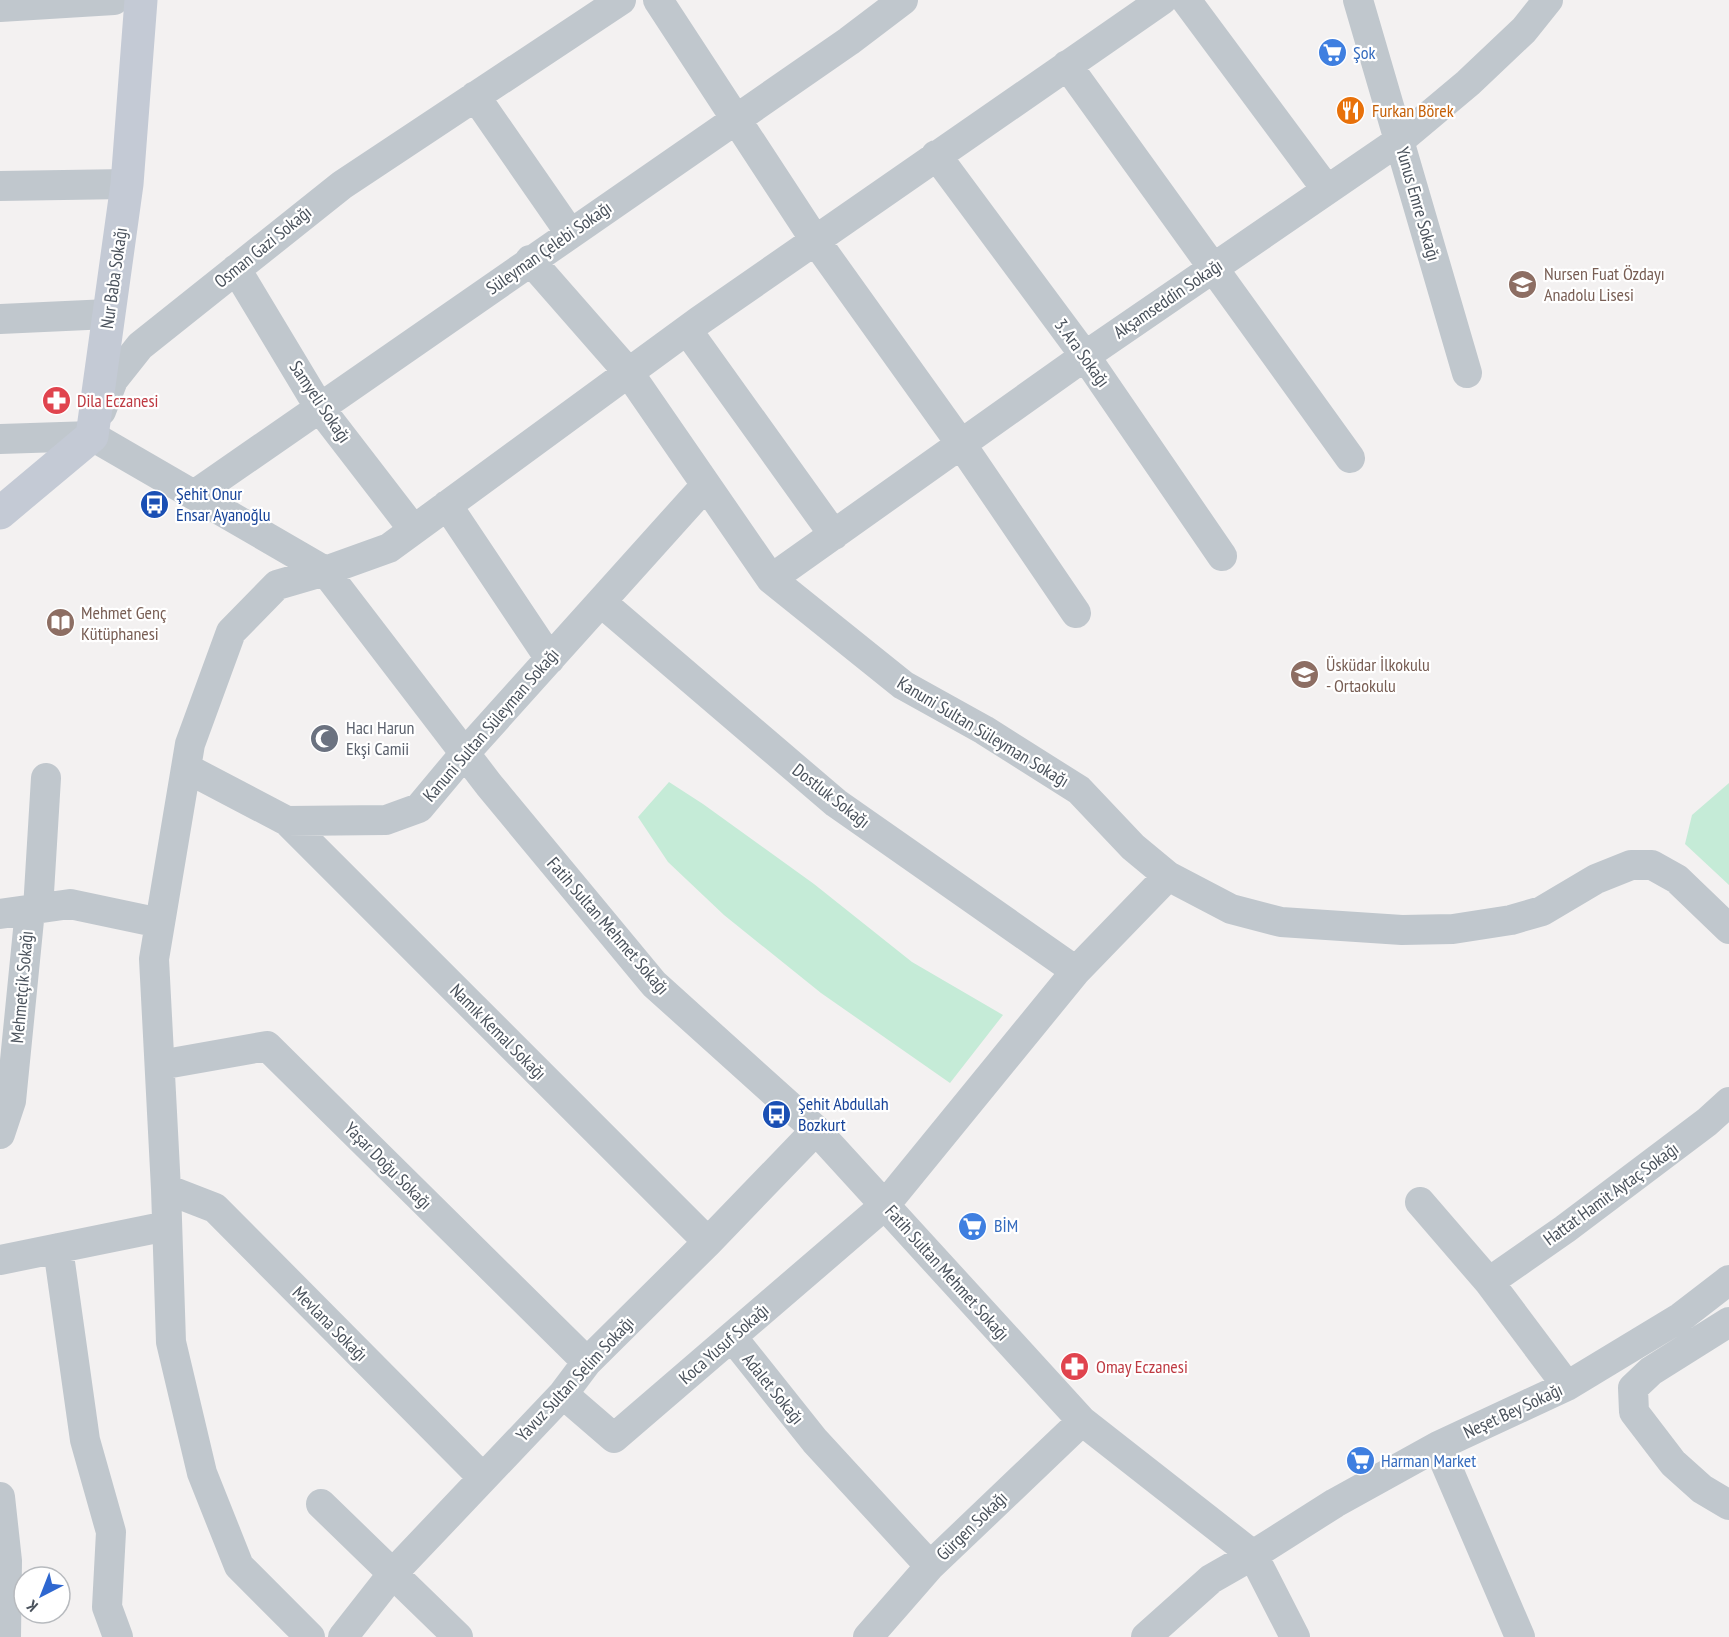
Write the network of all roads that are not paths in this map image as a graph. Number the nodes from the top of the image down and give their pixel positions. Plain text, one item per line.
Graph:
1 (114, 0) edge
2 (141, 0) edge
3 (621, 0) edge
4 (658, 0) edge
5 (903, 0) edge
6 (1162, 0) edge
7 (1186, 0) edge
8 (1358, 0) edge
9 (1548, 0) edge
10 (0, 7) edge
11 (1067, 65) junction
12 (476, 96) junction
13 (735, 119) junction
14 (1400, 140) junction
15 (936, 155) junction
16 (127, 184) junction
17 (0, 186) edge
18 (1327, 190) junction
19 (570, 233) junction
20 (815, 240) junction
21 (530, 260) junction
22 (1213, 268) junction
23 (236, 269) junction
24 (109, 314) junction
25 (0, 319) edge
26 (687, 330) junction
27 (1085, 356) junction
28 (629, 373) junction
29 (1467, 373) dead end
30 (319, 407) junction
31 (92, 436) junction
32 (0, 439) edge
33 (961, 444) junction
34 (1350, 458) dead end
35 (706, 485) junction
36 (194, 495) junction
37 (447, 505) junction
38 (0, 513) edge
39 (413, 530) junction
40 (834, 535) junction
41 (1222, 556) dead end
42 (325, 571) junction
43 (771, 579) junction
44 (601, 602) junction
45 (1076, 614) dead end
46 (550, 658) junction
47 (465, 753) junction
48 (186, 768) junction
49 (46, 778) dead end
50 (287, 821) junction
51 (1168, 876) junction
52 (34, 909) junction
53 (0, 914) edge
54 (160, 923) junction
55 (1729, 929) edge
56 (1076, 970) junction
57 (159, 1065) junction
58 (1729, 1102) edge
59 (816, 1130) junction
60 (0, 1134) edge
61 (166, 1189) junction
62 (1420, 1202) dead end
63 (885, 1205) junction
64 (167, 1226) junction
65 (708, 1242) junction
66 (58, 1248) junction
67 (0, 1260) edge
68 (1729, 1280) edge
69 (1489, 1282) junction
70 (1729, 1322) edge
71 (732, 1337) junction
72 (587, 1362) junction
73 (1567, 1386) junction
74 (563, 1394) junction
75 (1082, 1421) junction
76 (1438, 1446) junction
77 (482, 1478) junction
78 (0, 1497) edge
79 (321, 1504) dead end
80 (1729, 1505) edge
81 (1253, 1555) junction
82 (930, 1566) junction
83 (394, 1572) junction
84 (6, 1637) edge
85 (117, 1637) edge
86 (310, 1637) edge
87 (343, 1637) edge
88 (459, 1637) edge
89 (868, 1637) edge
90 (1146, 1637) edge
91 (1295, 1637) edge
92 (1520, 1637) edge

1 - 10 street
2 - 16 main road, Nur Baba Sokağı
3 - 12 street, Osman Gazi Sokağı
4 - 13 street
5 - 13 street, Süleyman Çelebi Sokağı
6 - 11 street
7 - 18 street
8 - 14 street, Yunus Emre Sokağı
9 - 14 street, Akşamseddin Sokağı
11 - 15 street
11 - 22 street
12 - 19 street
12 - 23 street, Osman Gazi Sokağı
13 - 19 street, Süleyman Çelebi Sokağı
13 - 20 street
14 - 18 street, Akşamseddin Sokağı
14 - 29 street, Yunus Emre Sokağı
15 - 20 street
15 - 27 street, 3. Ara Sokağı
16 - 17 street
16 - 24 main road, Nur Baba Sokağı
18 - 22 street, Akşamseddin Sokağı
19 - 21 street, Süleyman Çelebi Sokağı
20 - 26 street
20 - 33 street
21 - 28 street, Kanuni Sultan Süleyman Sokağı
21 - 30 street, Süleyman Çelebi Sokağı
22 - 27 street, Akşamseddin Sokağı
22 - 34 street
23 - 30 street, Samyeli Sokağı
23 - 31 street, Osman Gazi Sokağı
24 - 25 street
24 - 31 main road, Nur Baba Sokağı
26 - 28 street
26 - 40 street
27 - 33 street, Akşamseddin Sokağı
27 - 41 street, 3. Ara Sokağı
28 - 35 street, Kanuni Sultan Süleyman Sokağı
28 - 37 street
30 - 36 street, Süleyman Çelebi Sokağı
30 - 39 street, Samyeli Sokağı
31 - 32 street
31 - 36 street, Fatih Sultan Mehmet Sokağı
31 - 38 main road
33 - 40 street, Akşamseddin Sokağı
33 - 45 street
35 - 43 street, Kanuni Sultan Süleyman Sokağı
35 - 44 street, Kanuni Sultan Süleyman Sokağı
36 - 42 street, Fatih Sultan Mehmet Sokağı
37 - 39 street
37 - 46 street
39 - 42 street
40 - 43 street, Akşamseddin Sokağı
42 - 47 street, Fatih Sultan Mehmet Sokağı
42 - 48 street
43 - 51 street, Kanuni Sultan Süleyman Sokağı
44 - 46 street, Kanuni Sultan Süleyman Sokağı
44 - 56 street, Dostluk Sokağı
46 - 47 street, Kanuni Sultan Süleyman Sokağı
47 - 50 street, Kanuni Sultan Süleyman Sokağı
47 - 59 street, Fatih Sultan Mehmet Sokağı
48 - 50 street, Kanuni Sultan Süleyman Sokağı
48 - 54 street
49 - 52 street, Mehmetçik Sokağı
50 - 65 street, Namık Kemal Sokağı
51 - 55 street, Kanuni Sultan Süleyman Sokağı
51 - 56 street, Koca Yusuf Sokağı
52 - 53 street
52 - 54 street
52 - 60 street, Mehmetçik Sokağı
54 - 57 street
56 - 63 street, Koca Yusuf Sokağı
57 - 61 street
57 - 72 street, Yaşar Doğu Sokağı
58 - 69 street, Hattat Hamit Aytaç Sokağı
59 - 63 street, Fatih Sultan Mehmet Sokağı
59 - 65 street, Yavuz Sultan Selim Sokağı
61 - 64 street
61 - 77 street, Mevlana Sokağı
62 - 69 street
63 - 71 street, Koca Yusuf Sokağı
63 - 75 street, Fatih Sultan Mehmet Sokağı
64 - 66 street
64 - 86 street
65 - 72 street, Yavuz Sultan Selim Sokağı
66 - 67 street
66 - 85 street
68 - 73 street, Neşet Bey Sokağı
69 - 73 street
70 - 80 street
71 - 74 street, Koca Yusuf Sokağı
71 - 82 street, Adalet Sokağı
72 - 74 street, Yavuz Sultan Selim Sokağı
73 - 76 street, Neşet Bey Sokağı
74 - 77 street, Yavuz Sultan Selim Sokağı
75 - 81 street, Fatih Sultan Mehmet Sokağı
75 - 82 street, Gürgen Sokağı
76 - 81 street, Neşet Bey Sokağı
76 - 92 street
77 - 83 street, Yavuz Sultan Selim Sokağı
78 - 84 street
79 - 83 street
81 - 90 street, Neşet Bey Sokağı
81 - 91 street
82 - 89 street, Gürgen Sokağı
83 - 87 street, Yavuz Sultan Selim Sokağı
83 - 88 street

